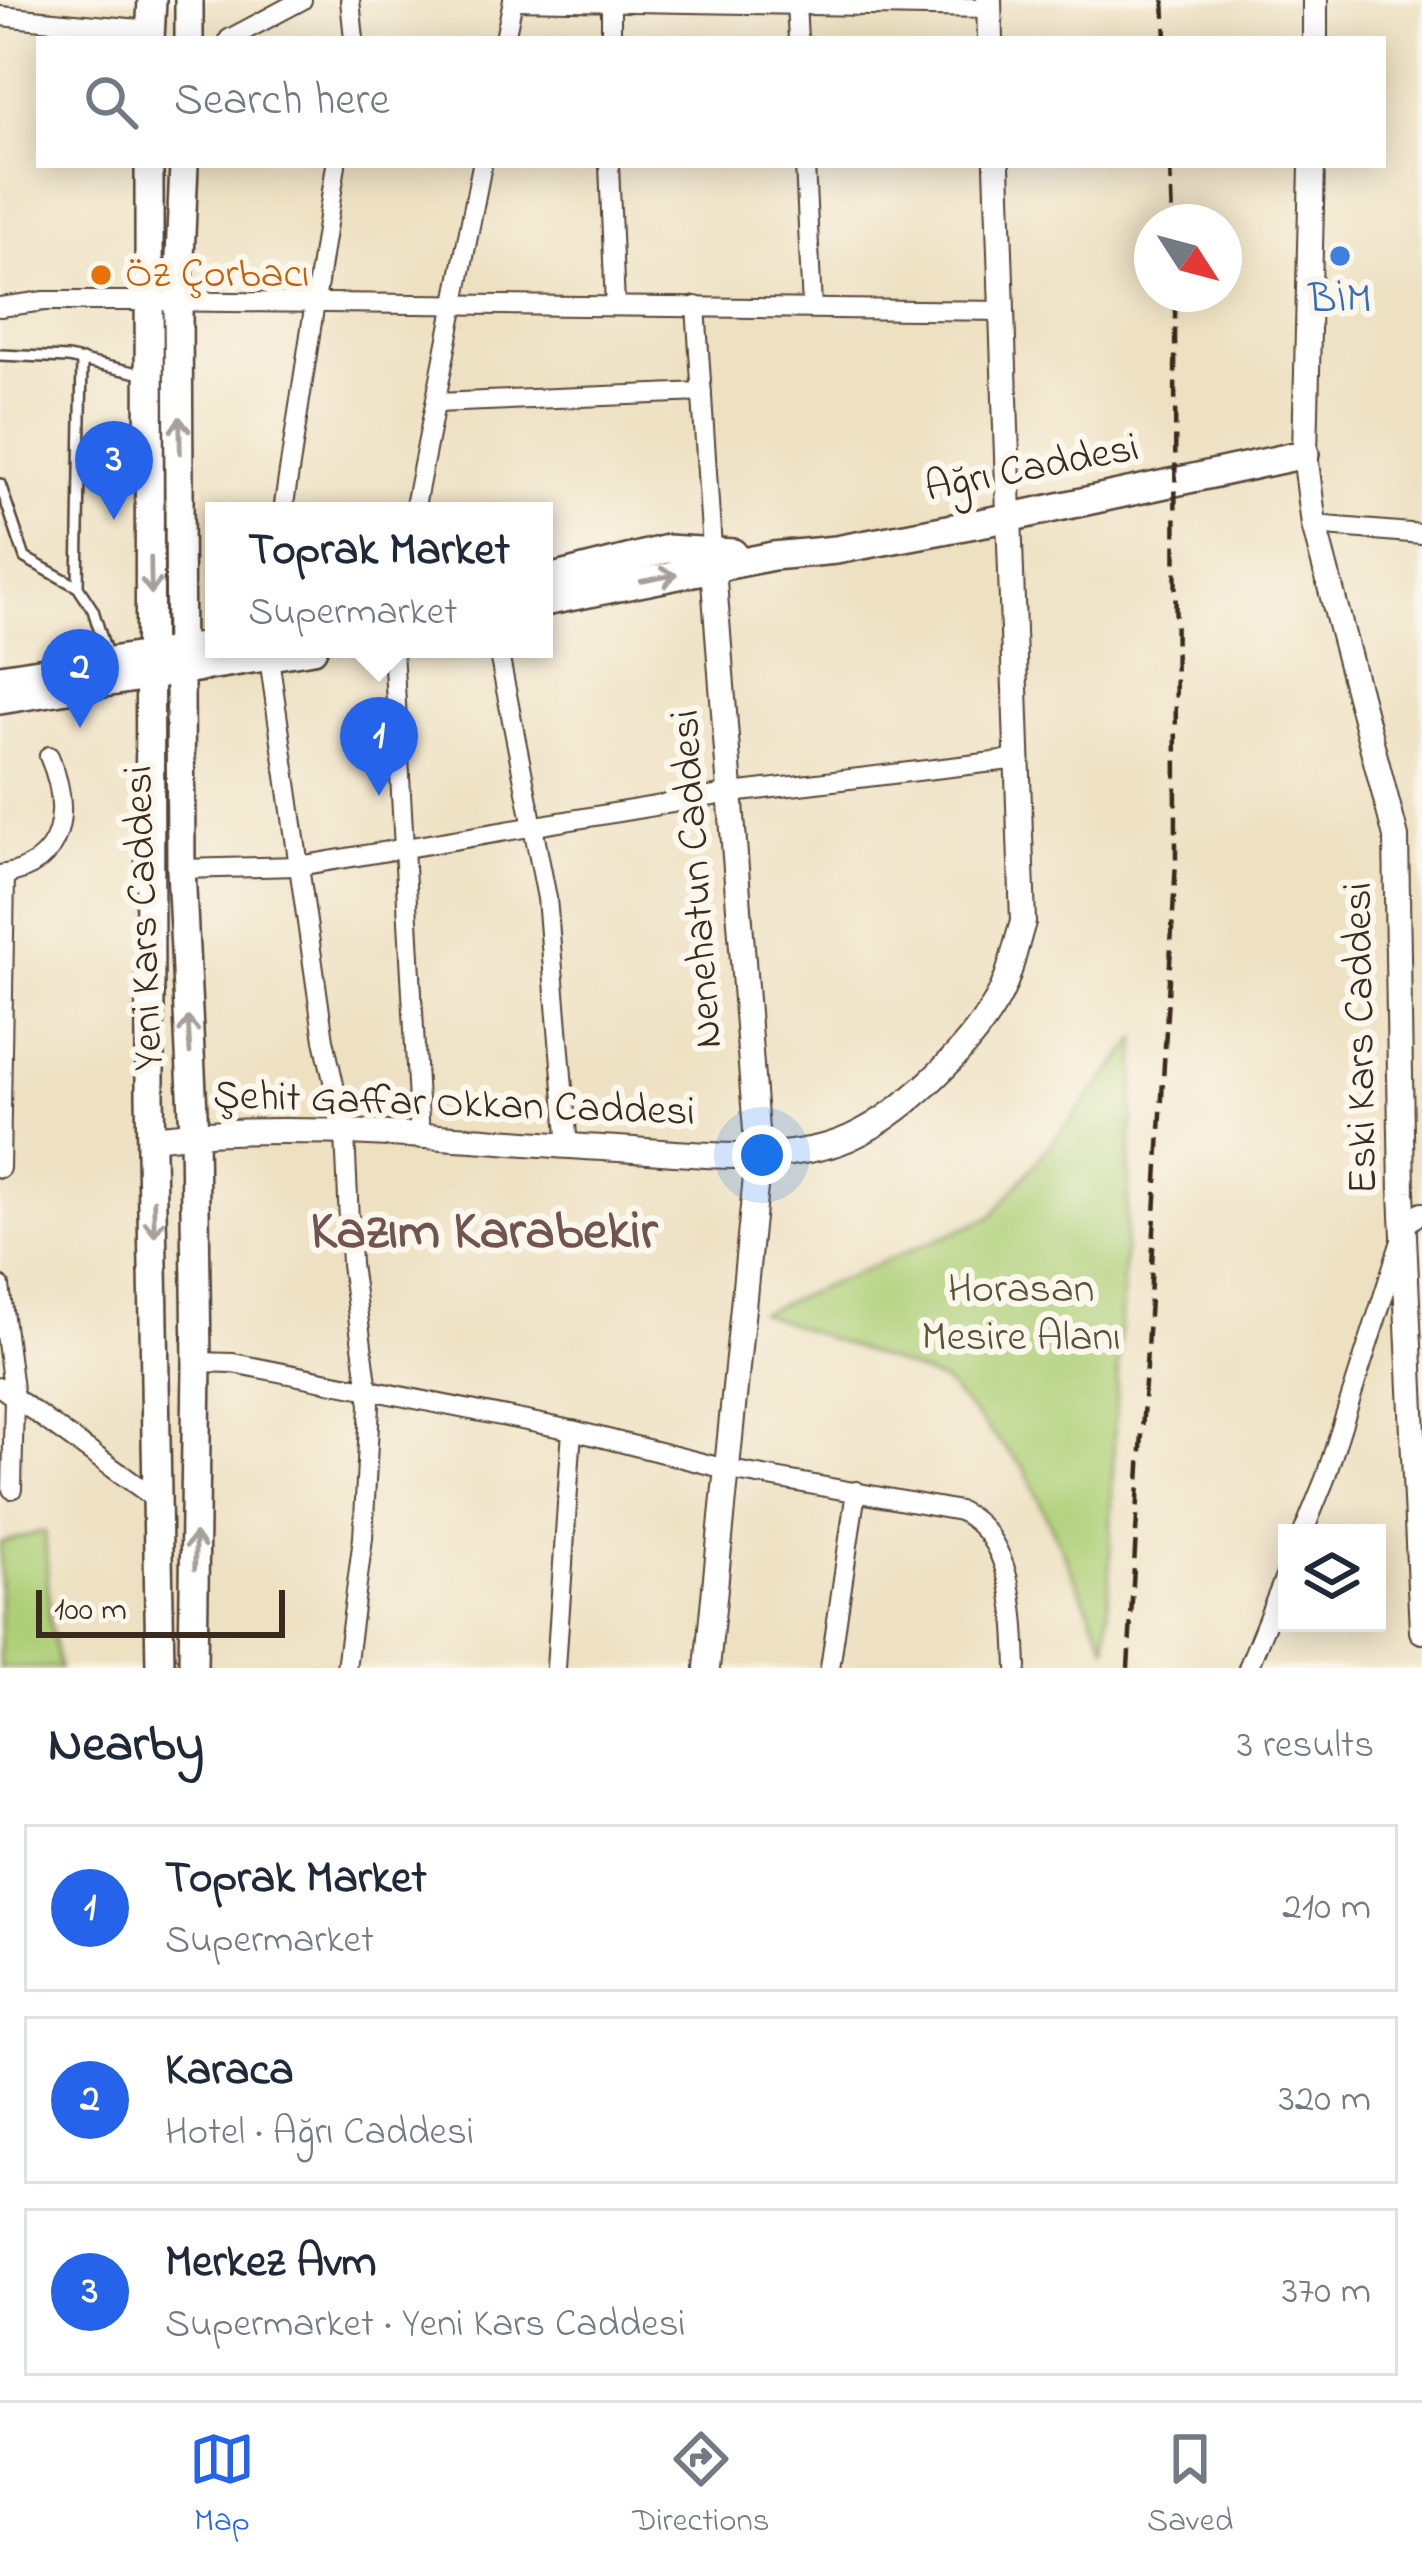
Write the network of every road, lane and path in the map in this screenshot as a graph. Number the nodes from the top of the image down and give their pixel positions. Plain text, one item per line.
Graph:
1 (152, 0) edge
2 (189, 0) edge
3 (302, 0) edge
4 (350, 0) edge
5 (513, 0) edge
6 (1316, 0) edge
7 (611, 2) edge
8 (796, 4) junction
9 (989, 4) edge
10 (0, 16) edge
11 (150, 34) edge
12 (189, 36) edge
13 (235, 36) edge
14 (354, 36) edge
15 (507, 36) edge
16 (610, 36) edge
17 (798, 36) edge
18 (991, 36) edge
19 (1315, 36) edge
20 (149, 168) edge
21 (184, 168) edge
22 (336, 168) edge
23 (481, 168) edge
24 (609, 168) edge
25 (805, 168) edge
26 (997, 168) edge
27 (1312, 168) edge
28 (150, 302) junction
29 (178, 304) junction
30 (316, 305) junction
31 (457, 305) junction
32 (615, 306) junction
33 (695, 307) junction
34 (0, 308) edge
35 (812, 308) junction
36 (1004, 310) junction
37 (0, 355) edge
38 (82, 360) junction
39 (148, 375) junction
40 (702, 392) junction
41 (436, 403) junction
42 (1305, 454) junction
43 (0, 484) edge
44 (284, 502) edge
45 (416, 502) edge
46 (1012, 518) junction
47 (1314, 525) junction
48 (1422, 534) edge
49 (713, 560) junction
50 (553, 578) edge
51 (78, 587) junction
52 (553, 600) edge
53 (205, 649) edge
54 (269, 658) joint
55 (393, 658) edge
56 (500, 658) edge
57 (182, 659) junction
58 (109, 660) junction
59 (152, 663) junction
60 (0, 678) edge
61 (0, 700) edge
62 (49, 756) dead end
63 (1019, 759) junction
64 (732, 793) junction
65 (534, 826) junction
66 (404, 848) junction
67 (299, 866) junction
68 (181, 868) junction
69 (2, 875) edge
70 (2, 1063) edge
71 (194, 1133) junction
72 (345, 1134) junction
73 (153, 1138) junction
74 (420, 1138) junction
75 (568, 1147) junction
76 (758, 1157) junction
77 (0, 1168) edge
78 (1414, 1218) edge
79 (0, 1286) edge
80 (197, 1362) junction
81 (368, 1391) junction
82 (7, 1392) edge
83 (572, 1430) junction
84 (730, 1471) junction
85 (12, 1489) dead end
86 (856, 1491) junction
87 (160, 1502) junction
88 (1307, 1524) edge
89 (1278, 1594) edge
90 (1422, 1631) edge
91 (160, 1668) edge
92 (193, 1668) edge
93 (346, 1668) edge
94 (556, 1668) edge
95 (707, 1668) edge
96 (830, 1668) edge
97 (1017, 1668) edge
98 (1248, 1668) edge

1 - 11 main road
2 - 12 main road
3 - 13 street
4 - 14 street
5 - 7 street
5 - 15 street
6 - 19 street
7 - 8 street
7 - 16 street
8 - 9 street
8 - 17 street
9 - 18 street
10 - 11 street
20 - 28 main road, Yeni Kars Caddesi
21 - 29 main road, Yeni Kars Caddesi
22 - 30 street
23 - 31 street
24 - 32 street
25 - 35 street
26 - 36 street, Şehit Gaffar Okkan Caddesi
27 - 42 street, Eski Kars Caddesi
28 - 29 street
28 - 34 street
28 - 39 main road, Yeni Kars Caddesi
29 - 30 street
57 -> 29 main road, Yeni Kars Caddesi
30 - 31 street
30 - 44 street
31 - 32 street
31 - 41 street
32 - 33 street
33 - 35 street
33 - 40 street
35 - 36 street
36 - 46 street, Şehit Gaffar Okkan Caddesi
37 - 38 lane
38 - 39 lane
38 - 51 lane
39 -> 59 main road, Yeni Kars Caddesi
40 - 41 street
40 - 49 street
41 - 45 street
42 - 46 main road, Ağrı Caddesi
42 - 47 street, Eski Kars Caddesi
43 - 51 lane
46 - 49 main road, Ağrı Caddesi
46 - 63 street, Şehit Gaffar Okkan Caddesi
47 - 48 street
47 - 78 street, Eski Kars Caddesi
49 - 50 main road, Ağrı Caddesi
52 -> 49 main road, Ağrı Caddesi
49 - 64 street, Nenehatun Caddesi
51 - 58 lane
53 - 57 main road
54 - 57 main road
54 - 67 street
55 - 66 street
56 - 65 street
57 - 59 main road
57 - 68 main road, Yeni Kars Caddesi
58 - 59 main road
58 - 60 main road
59 - 61 main road
59 - 73 main road, Yeni Kars Caddesi
62 - 69 street
63 - 64 street
63 - 76 street, Şehit Gaffar Okkan Caddesi
64 - 65 street
64 - 76 street, Nenehatun Caddesi
65 - 66 street
65 - 75 street
66 - 67 street
66 - 74 street
67 - 68 street
67 - 72 street
71 -> 68 main road, Yeni Kars Caddesi
69 - 70 street
70 - 77 street
71 - 72 street, Şehit Gaffar Okkan Caddesi
71 - 73 street, Şehit Gaffar Okkan Caddesi
71 - 80 main road, Yeni Kars Caddesi
72 - 74 street, Şehit Gaffar Okkan Caddesi
72 - 81 street
73 -> 87 main road, Yeni Kars Caddesi
74 - 75 street, Şehit Gaffar Okkan Caddesi
75 - 76 street, Şehit Gaffar Okkan Caddesi
76 - 84 street, Nenehatun Caddesi
78 - 88 street
78 - 90 street, Eski Kars Caddesi
79 - 82 street
80 - 81 street
92 -> 80 main road, Yeni Kars Caddesi
81 - 83 street
81 - 93 street
82 - 85 street
82 - 87 street
83 - 84 street
83 - 94 street
84 - 86 street
84 - 95 street, Nenehatun Caddesi
86 - 96 street
86 - 97 street
87 - 91 main road, Yeni Kars Caddesi
89 - 98 street

